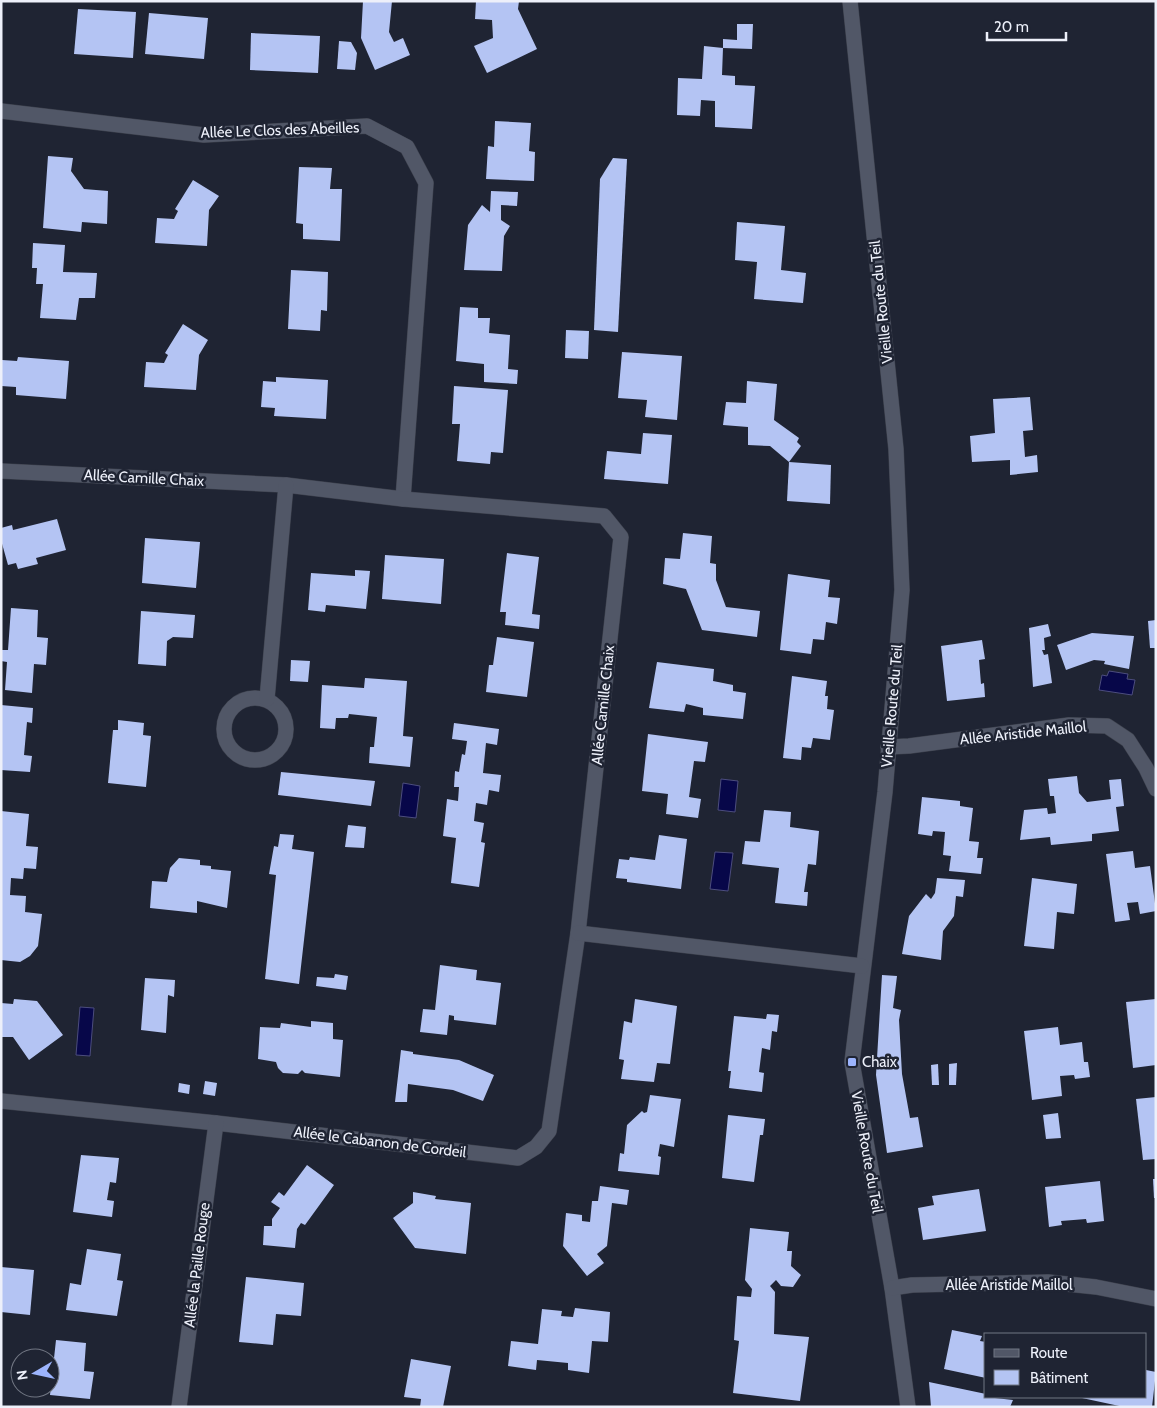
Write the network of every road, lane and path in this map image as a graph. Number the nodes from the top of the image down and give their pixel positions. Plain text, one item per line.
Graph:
1 (850, 1) edge
2 (1, 111) edge
3 (1, 471) edge
4 (286, 485) junction
5 (403, 499) junction
6 (267, 700) junction
7 (888, 746) junction
8 (1156, 789) edge
9 (578, 933) junction
10 (862, 966) junction
11 (1, 1101) edge
12 (216, 1122) junction
13 (892, 1288) junction
14 (1156, 1299) edge
15 (179, 1407) edge
16 (908, 1407) edge

1 - 7 street, Vieille Route du Teil
2 - 5 street, Allée Le Clos des Abeilles
3 - 4 street, Allée Camille Chaix
4 - 5 street, Allée Camille Chaix
4 - 6 street
5 - 9 street, Allée Camille Chaix
6 - 6 street
7 - 8 street, Allée Aristide Maillol
7 - 10 street, Vieille Route du Teil
9 - 10 street
9 - 12 street, Allée le Cabanon de Cordeil
10 - 13 street, Vieille Route du Teil
11 - 12 street, Allée le Cabanon de Cordeil
12 - 15 street, Allée la Paille Rouge
13 - 14 street, Allée Aristide Maillol
13 - 16 street, Vieille Route du Teil

